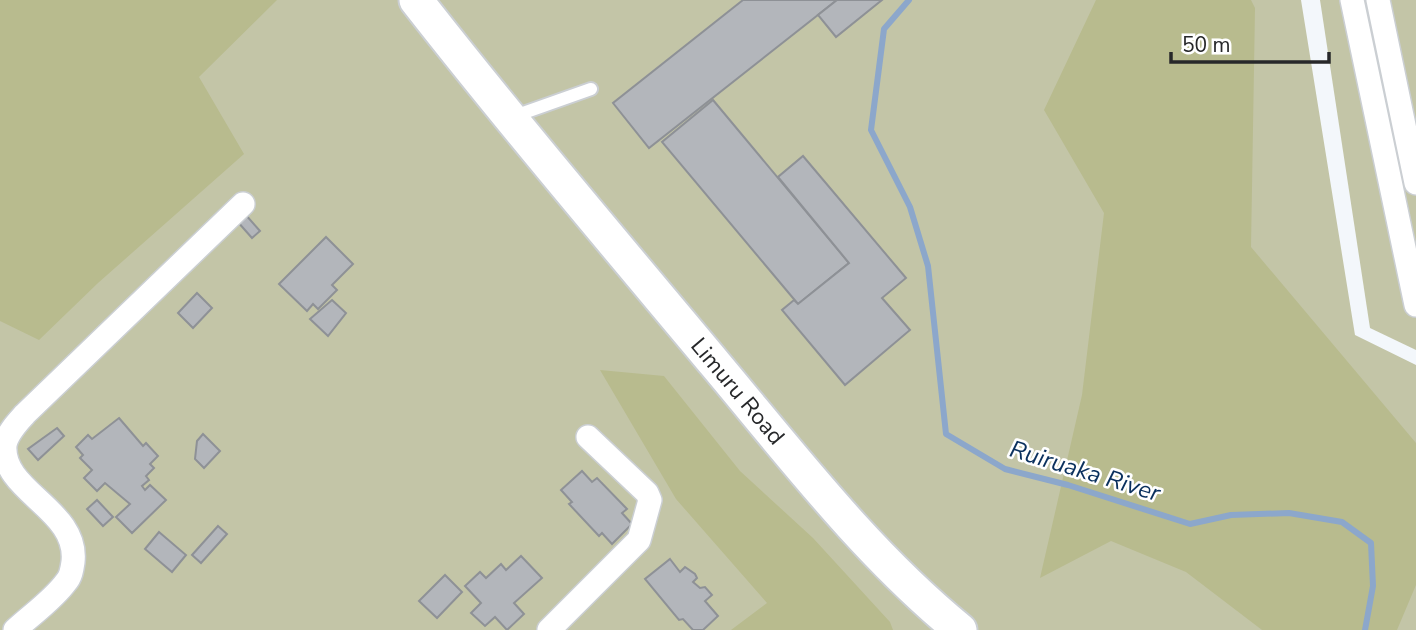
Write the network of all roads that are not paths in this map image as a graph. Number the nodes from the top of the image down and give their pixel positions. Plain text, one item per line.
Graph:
1 (391, 0) edge
2 (416, 0) edge
3 (1352, 0) edge
4 (1378, 0) edge
5 (590, 89) dead end
6 (518, 129) junction
7 (1416, 183) edge
8 (243, 204) dead end
9 (1416, 305) edge
10 (589, 437) dead end
11 (15, 630) edge
12 (549, 630) edge
13 (960, 630) edge

1 - 6 main road, Limuru Road
2 - 6 main road, Limuru Road
3 - 9 street
4 - 7 street
5 - 6 lane
6 - 13 main road, Limuru Road
8 - 11 street
10 - 12 street

